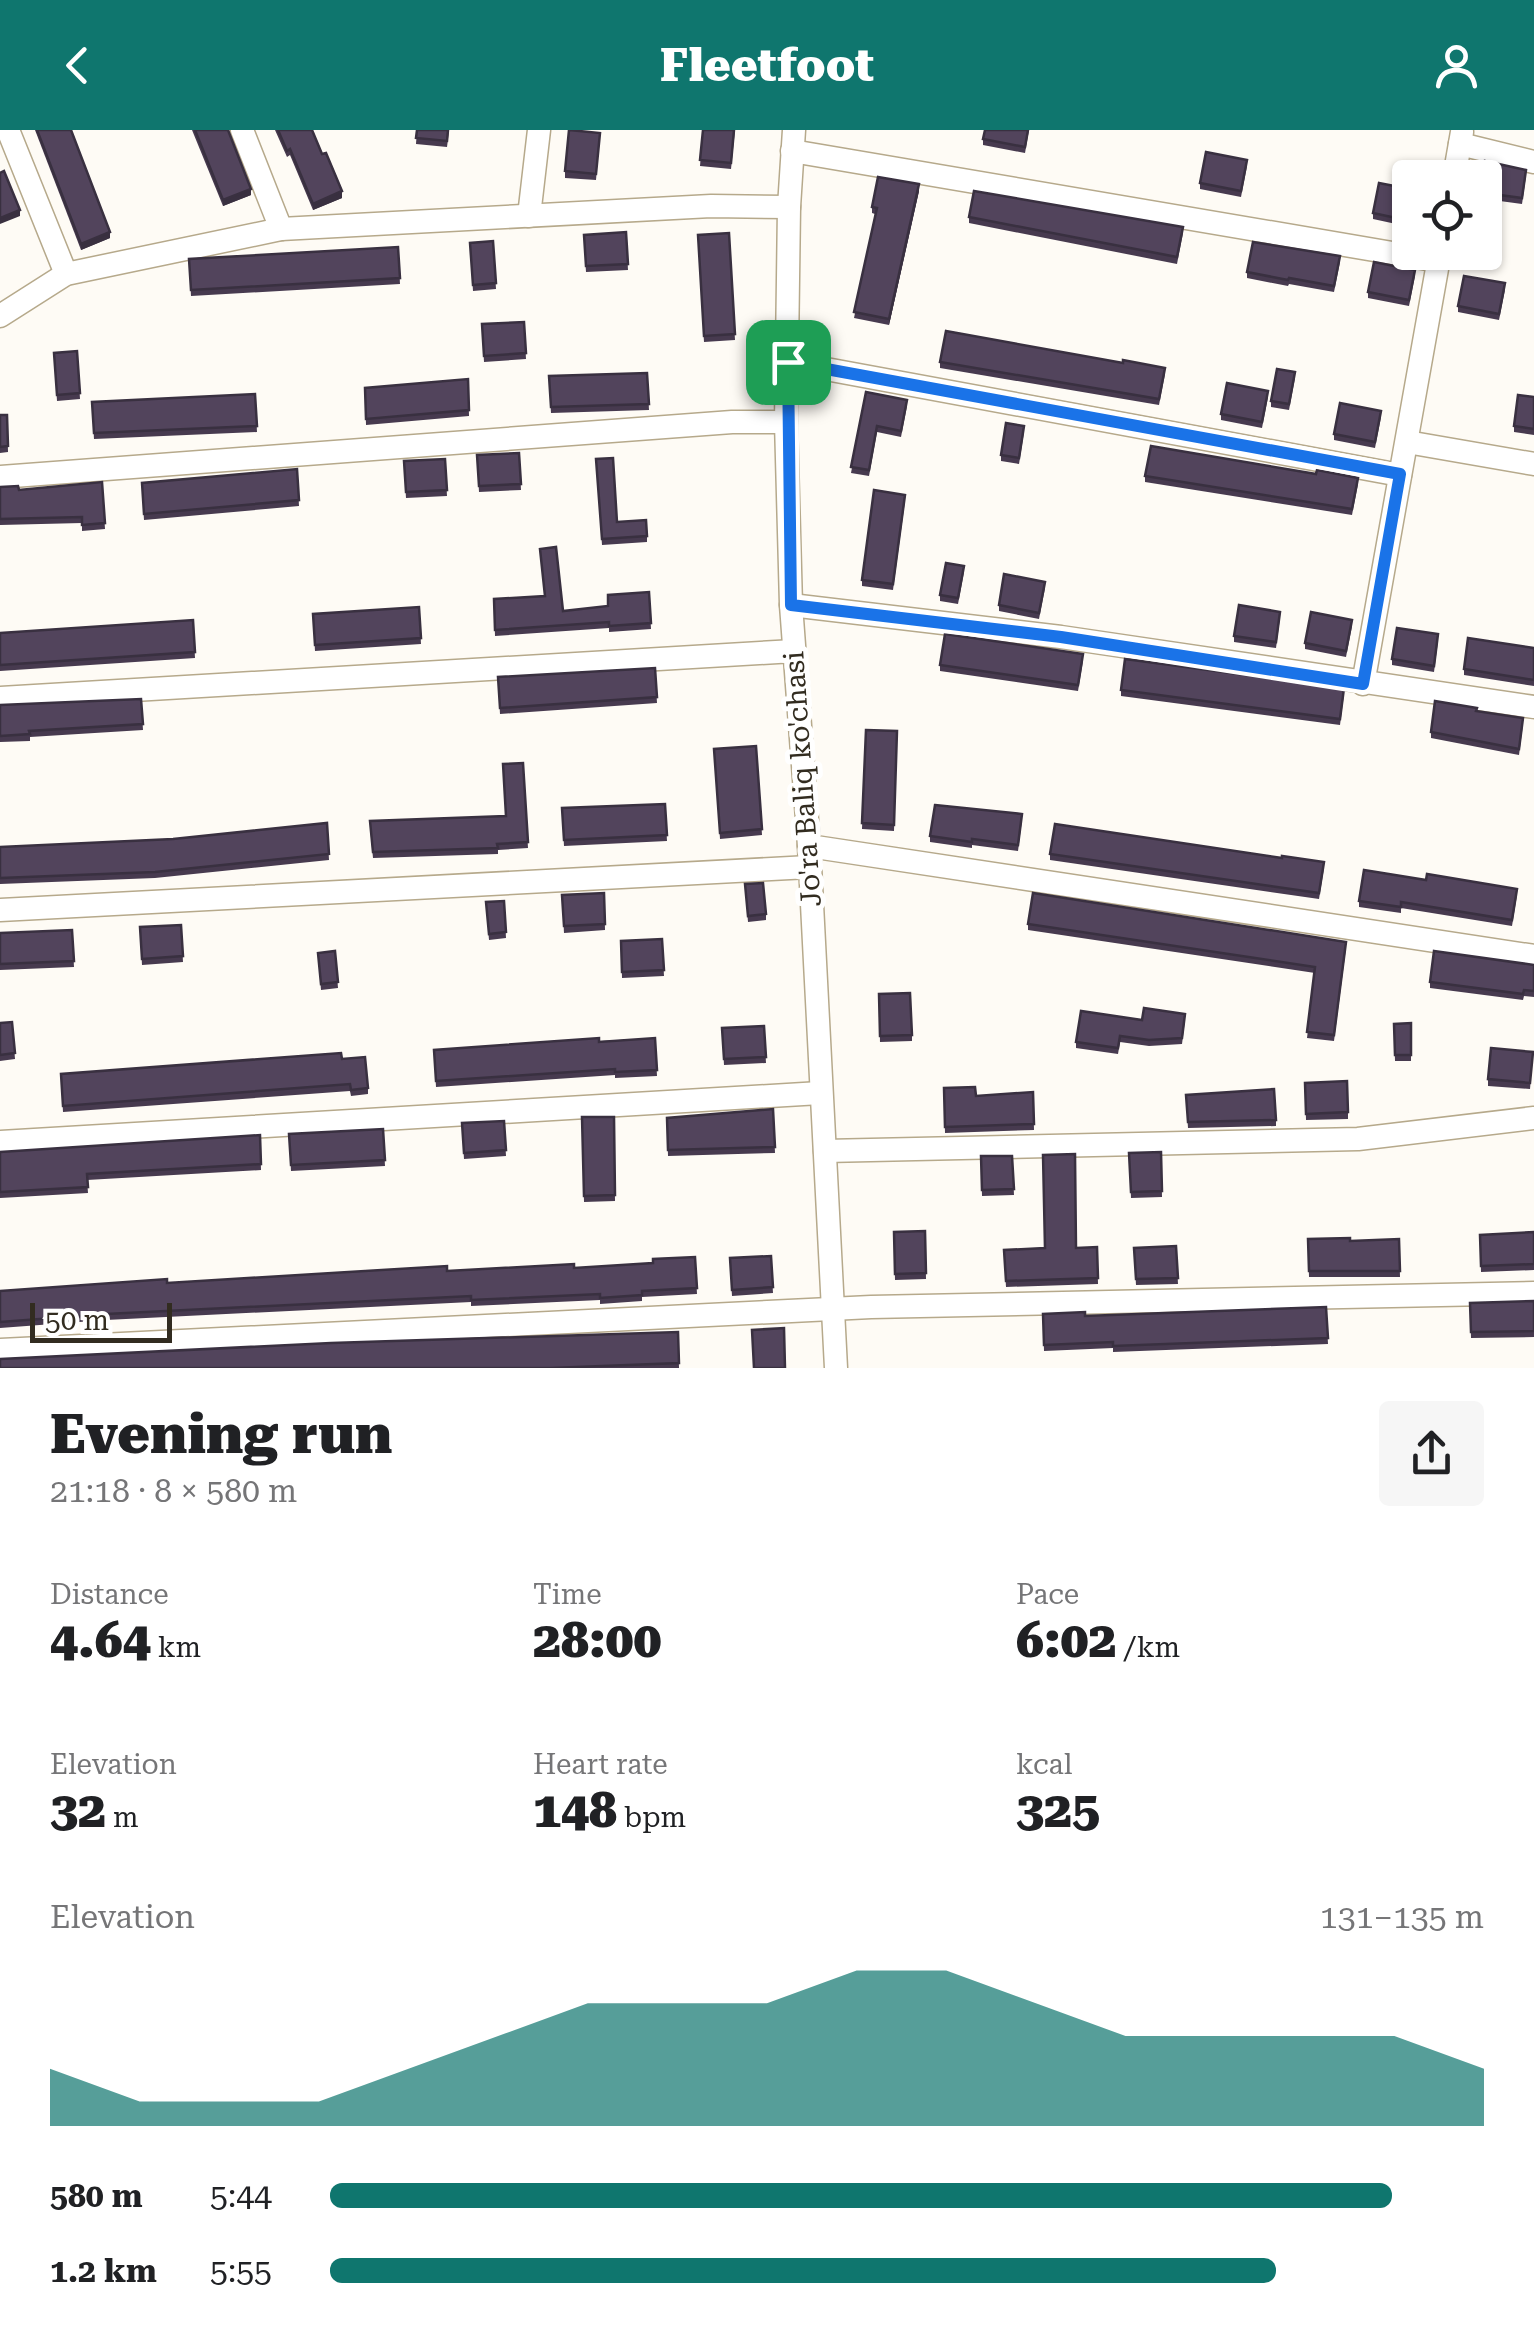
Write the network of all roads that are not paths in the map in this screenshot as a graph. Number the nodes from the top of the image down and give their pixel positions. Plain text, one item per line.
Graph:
1 (8, 130) edge
2 (242, 130) edge
3 (539, 130) edge
4 (1461, 137) edge
5 (793, 141) edge
6 (1534, 162) edge
7 (789, 207) junction
8 (528, 216) junction
9 (281, 228) junction
10 (1392, 248) edge
11 (1438, 270) edge
12 (66, 274) junction
13 (0, 316) edge
14 (788, 362) junction
15 (786, 422) junction
16 (1407, 442) junction
17 (1534, 464) edge
18 (1400, 474) junction
19 (0, 477) edge
20 (791, 605) junction
21 (794, 651) junction
22 (1363, 684) junction
23 (0, 698) edge
24 (1534, 708) edge
25 (809, 856) junction
26 (0, 910) edge
27 (1534, 956) edge
28 (820, 1094) junction
29 (1534, 1118) edge
30 (0, 1142) edge
31 (825, 1150) junction
32 (1534, 1292) edge
33 (834, 1310) junction
34 (0, 1350) edge
35 (836, 1368) edge

1 - 12 street
2 - 9 street
3 - 8 street
4 - 6 street
5 - 7 street, Jo'ra Baliq ko'chasi
5 - 10 street
7 - 8 street
7 - 14 street, Jo'ra Baliq ko'chasi
8 - 9 street
9 - 12 street
11 - 16 street
12 - 13 street
14 - 15 street, Jo'ra Baliq ko'chasi
14 - 18 street
15 - 19 street
15 - 20 street, Jo'ra Baliq ko'chasi
16 - 17 street
16 - 18 street
18 - 22 street
20 - 21 street, Jo'ra Baliq ko'chasi
20 - 22 street
21 - 23 street
21 - 25 street, Jo'ra Baliq ko'chasi
22 - 24 street
25 - 26 street
25 - 27 street
25 - 28 street, Jo'ra Baliq ko'chasi
28 - 30 street
28 - 31 street, Jo'ra Baliq ko'chasi
29 - 31 street
31 - 33 street, Jo'ra Baliq ko'chasi
32 - 33 street
33 - 34 street
33 - 35 street, Jo'ra Baliq ko'chasi

